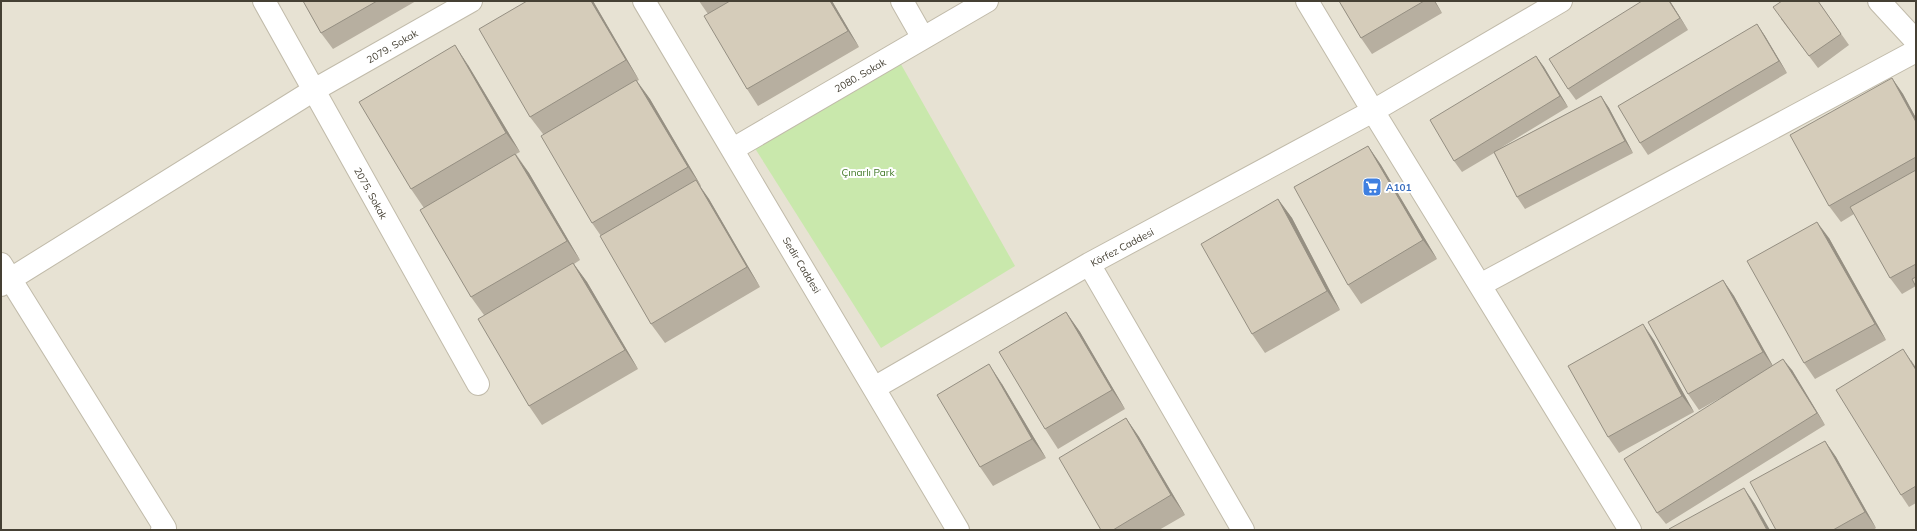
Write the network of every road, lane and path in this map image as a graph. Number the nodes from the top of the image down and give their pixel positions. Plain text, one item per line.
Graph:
1 (264, 1) edge
2 (471, 1) edge
3 (644, 1) edge
4 (902, 1) edge
5 (987, 1) edge
6 (1307, 1) edge
7 (1562, 1) edge
8 (1879, 1) edge
9 (923, 38) junction
10 (1916, 41) edge
11 (1916, 51) edge
12 (314, 90) junction
13 (1373, 111) junction
14 (733, 149) junction
15 (1089, 264) junction
16 (4, 276) edge
17 (1480, 285) junction
18 (478, 384) dead end
19 (874, 388) junction
20 (163, 529) edge
21 (1239, 529) edge
22 (958, 530) edge
23 (1630, 530) edge

1 - 12 street, 2075. Sokak
2 - 12 street, 2079. Sokak
3 - 14 street, Sedir Caddesi
4 - 9 street
5 - 9 street, 2080. Sokak
6 - 13 street
7 - 13 street, Körfez Caddesi
8 - 10 street
9 - 14 street, 2080. Sokak
11 - 17 street
12 - 16 street, 2079. Sokak
12 - 18 street, 2075. Sokak
13 - 15 street, Körfez Caddesi
13 - 17 street
14 - 19 street, Sedir Caddesi
15 - 19 street, Körfez Caddesi
15 - 21 street
16 - 20 street
17 - 23 street
19 - 22 street, Sedir Caddesi

